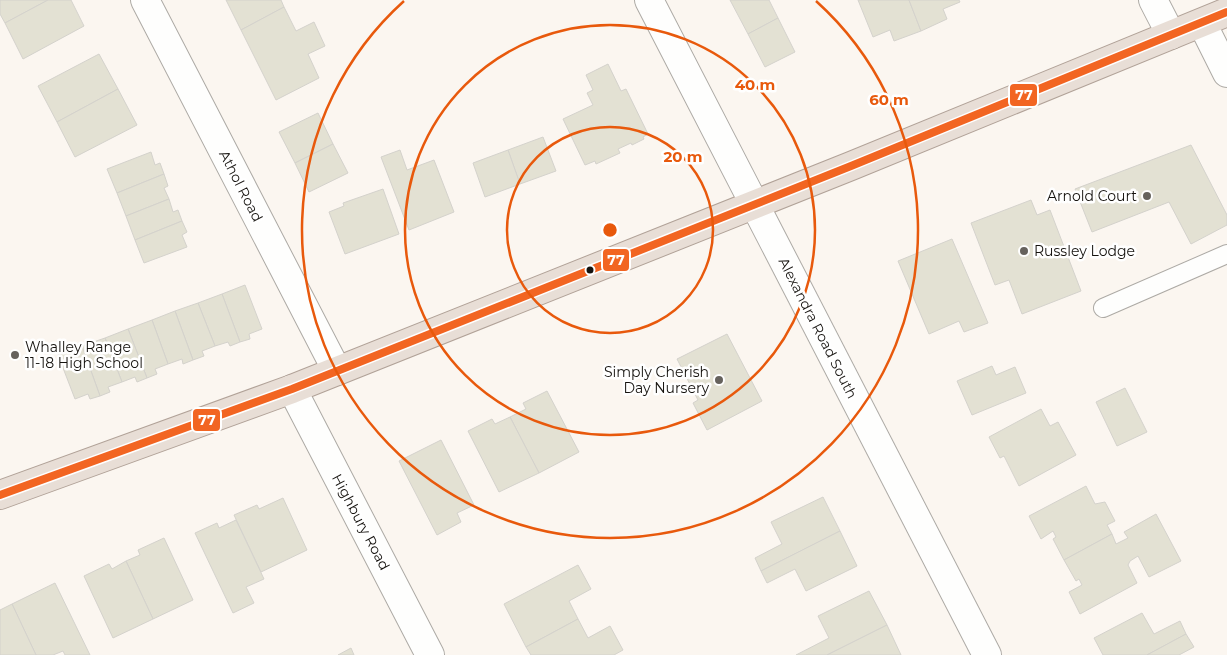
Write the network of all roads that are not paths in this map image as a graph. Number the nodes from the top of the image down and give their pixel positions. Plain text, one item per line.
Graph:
1 (145, 0) edge
2 (649, 0) edge
3 (1153, 0) edge
4 (1227, 12) edge
5 (1202, 23) junction
6 (1171, 35) junction
7 (1227, 73) edge
8 (754, 205) junction
9 (1227, 254) edge
10 (1103, 308) dead end
11 (337, 371) junction
12 (292, 389) junction
13 (0, 495) edge
14 (430, 655) edge
15 (987, 655) edge

1 - 11 street, Athol Road
2 - 8 street, Alexandra Road South
3 - 6 street
4 - 5 highway
5 - 6 highway
5 - 7 street
6 - 8 highway
8 - 11 highway
8 - 15 street, Alexandra Road South
9 - 10 lane
11 - 12 highway
12 - 13 highway
12 - 14 street, Highbury Road

